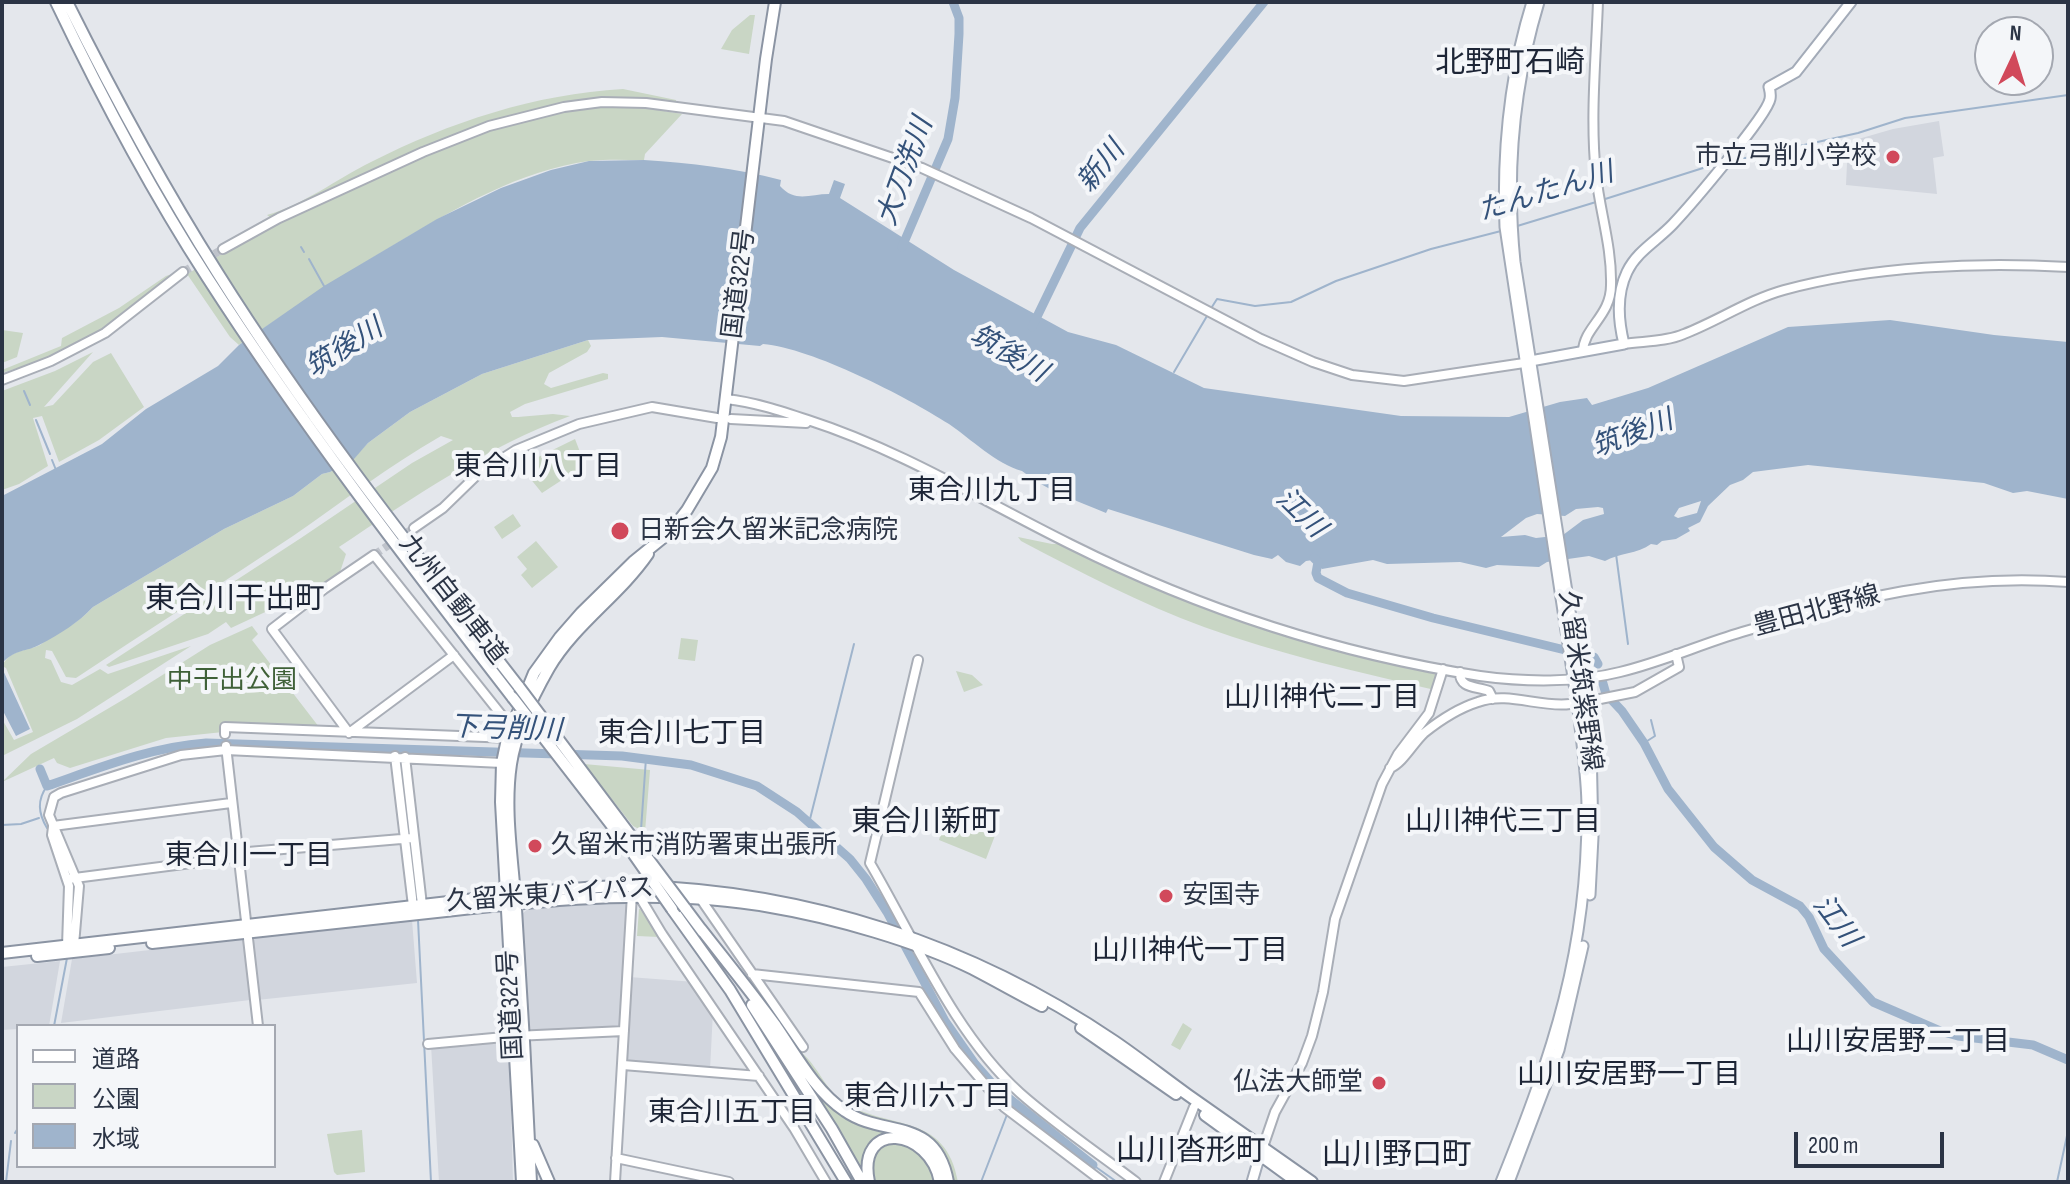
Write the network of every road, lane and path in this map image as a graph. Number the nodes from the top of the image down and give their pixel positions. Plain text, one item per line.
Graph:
1 (56, 2) edge
2 (67, 2) edge
3 (1532, 2) edge
4 (1539, 2) edge
5 (1598, 2) edge
6 (1851, 2) edge
7 (776, 5) edge
8 (759, 121) junction
9 (1508, 226) junction
10 (223, 249) tunnel mouth
11 (2068, 267) edge
12 (183, 272) tunnel mouth
13 (212, 276) junction
14 (1624, 344) junction
15 (1583, 351) junction
16 (1527, 362) junction
17 (2, 380) edge
18 (726, 397) junction
19 (717, 418) dead end
20 (731, 419) dead end
21 (817, 423) junction
22 (388, 525) junction
23 (414, 528) tunnel mouth
24 (2068, 582) edge
25 (1676, 654) junction
26 (454, 655) junction
27 (918, 660) dead end
28 (1443, 669) junction
29 (1460, 672) junction
30 (1576, 674) junction
31 (1493, 699) junction
32 (1590, 701) dead end
33 (1570, 704) dead end
34 (349, 733) junction
35 (225, 734) dead end
36 (512, 738) junction
37 (226, 748) junction
38 (395, 756) junction
39 (405, 757) junction
40 (506, 760) junction
41 (1389, 768) junction
42 (231, 803) junction
43 (53, 826) junction
44 (409, 838) junction
45 (238, 857) junction
46 (71, 878) junction
47 (635, 892) junction
48 (700, 898) junction
49 (511, 899) junction
50 (417, 908) junction
51 (247, 928) junction
52 (701, 929) junction
53 (913, 937) junction
54 (70, 946) junction
55 (919, 949) junction
56 (2, 953) edge
57 (2, 960) edge
58 (752, 974) junction
59 (258, 1024) edge
60 (624, 1031) junction
61 (520, 1036) junction
62 (428, 1044) dead end
63 (803, 1047) dead end
64 (623, 1065) junction
65 (759, 1076) junction
66 (1194, 1107) junction
67 (528, 1119) junction
68 (1261, 1151) junction
69 (616, 1158) junction
70 (844, 1179) edge
71 (522, 1182) edge
72 (531, 1182) edge
73 (549, 1182) edge
74 (615, 1182) edge
75 (729, 1182) edge
76 (826, 1182) edge
77 (862, 1182) edge
78 (869, 1182) edge
79 (940, 1182) edge
80 (948, 1182) edge
81 (1103, 1182) edge
82 (1136, 1182) edge
83 (1164, 1182) edge
84 (1252, 1182) edge
85 (1297, 1182) edge
86 (1312, 1182) edge
87 (1501, 1182) edge
88 (1509, 1182) edge

1 - 13 highway, 九州自動車道
2 - 13 highway, 九州自動車道
3 - 9 main road, 久留米筑紫野線
4 - 9 main road, 久留米筑紫野線
5 - 15 street
6 - 14 main road
7 - 8 highway, 国道322号
8 - 10 street
8 - 16 street
8 - 18 highway, 国道322号
9 - 16 main road, 久留米筑紫野線
11 - 14 street
12 - 17 street
13 - 22 highway, 九州自動車道
14 - 15 main road
15 - 16 main road
16 - 30 main road, 久留米筑紫野線
18 - 21 street, 豊田北野線
18 - 36 highway, 国道322号
19 - 23 street
20 - 21 street
21 - 28 street, 豊田北野線
22 - 52 highway, 九州自動車道, bridge
22 - 70 highway, 九州自動車道, bridge
24 - 25 street, 豊田北野線
25 - 30 street, 豊田北野線
25 - 32 street
26 - 34 street
26 - 34 street
26 - 36 street
27 - 53 street
28 - 29 street, 豊田北野線
28 - 41 street
29 - 30 street, 豊田北野線
29 - 31 street
30 - 87 main road, 久留米筑紫野線
30 - 88 main road, 久留米筑紫野線
31 - 33 street
31 - 41 street
34 - 35 street
34 - 36 street
36 - 40 highway, 国道322号
37 - 38 street
37 - 42 street
37 - 43 street
38 - 39 street
38 - 44 street
39 - 40 street
39 - 44 street
40 - 49 highway, 国道322号
41 - 68 street
42 - 43 street
42 - 45 street
43 - 46 street
43 - 46 street
44 - 45 street
44 - 50 street
45 - 46 street
45 - 51 street
46 - 54 street
47 - 48 highway, 久留米東バイパス
47 - 49 highway, 久留米東バイパス
47 - 53 highway, 久留米東バイパス
47 - 60 street
47 - 65 street
48 - 55 highway, 久留米東バイパス
48 - 58 street
49 - 50 highway, 久留米東バイパス
49 - 61 highway, 国道322号
50 - 51 highway, 久留米東バイパス
51 - 54 highway, 久留米東バイパス
51 - 57 highway, 久留米東バイパス
51 - 59 street
52 - 77 highway, 九州自動車道
52 - 80 highway
53 - 55 street
53 - 68 highway, 久留米東バイパス
54 - 56 highway, 久留米東バイパス
55 - 66 highway, 久留米東バイパス
55 - 82 street
58 - 63 street
58 - 81 street
60 - 61 street
60 - 64 street
61 - 62 street
61 - 67 highway, 国道322号
61 - 71 highway, 国道322号
64 - 65 street
64 - 69 street
65 - 76 street
66 - 68 highway, 久留米東バイパス
66 - 83 street
67 - 72 highway, 国道322号
67 - 73 highway
68 - 84 main road
68 - 85 highway, 久留米東バイパス
68 - 86 highway, 久留米東バイパス
69 - 74 street
69 - 75 street
78 - 79 highway

